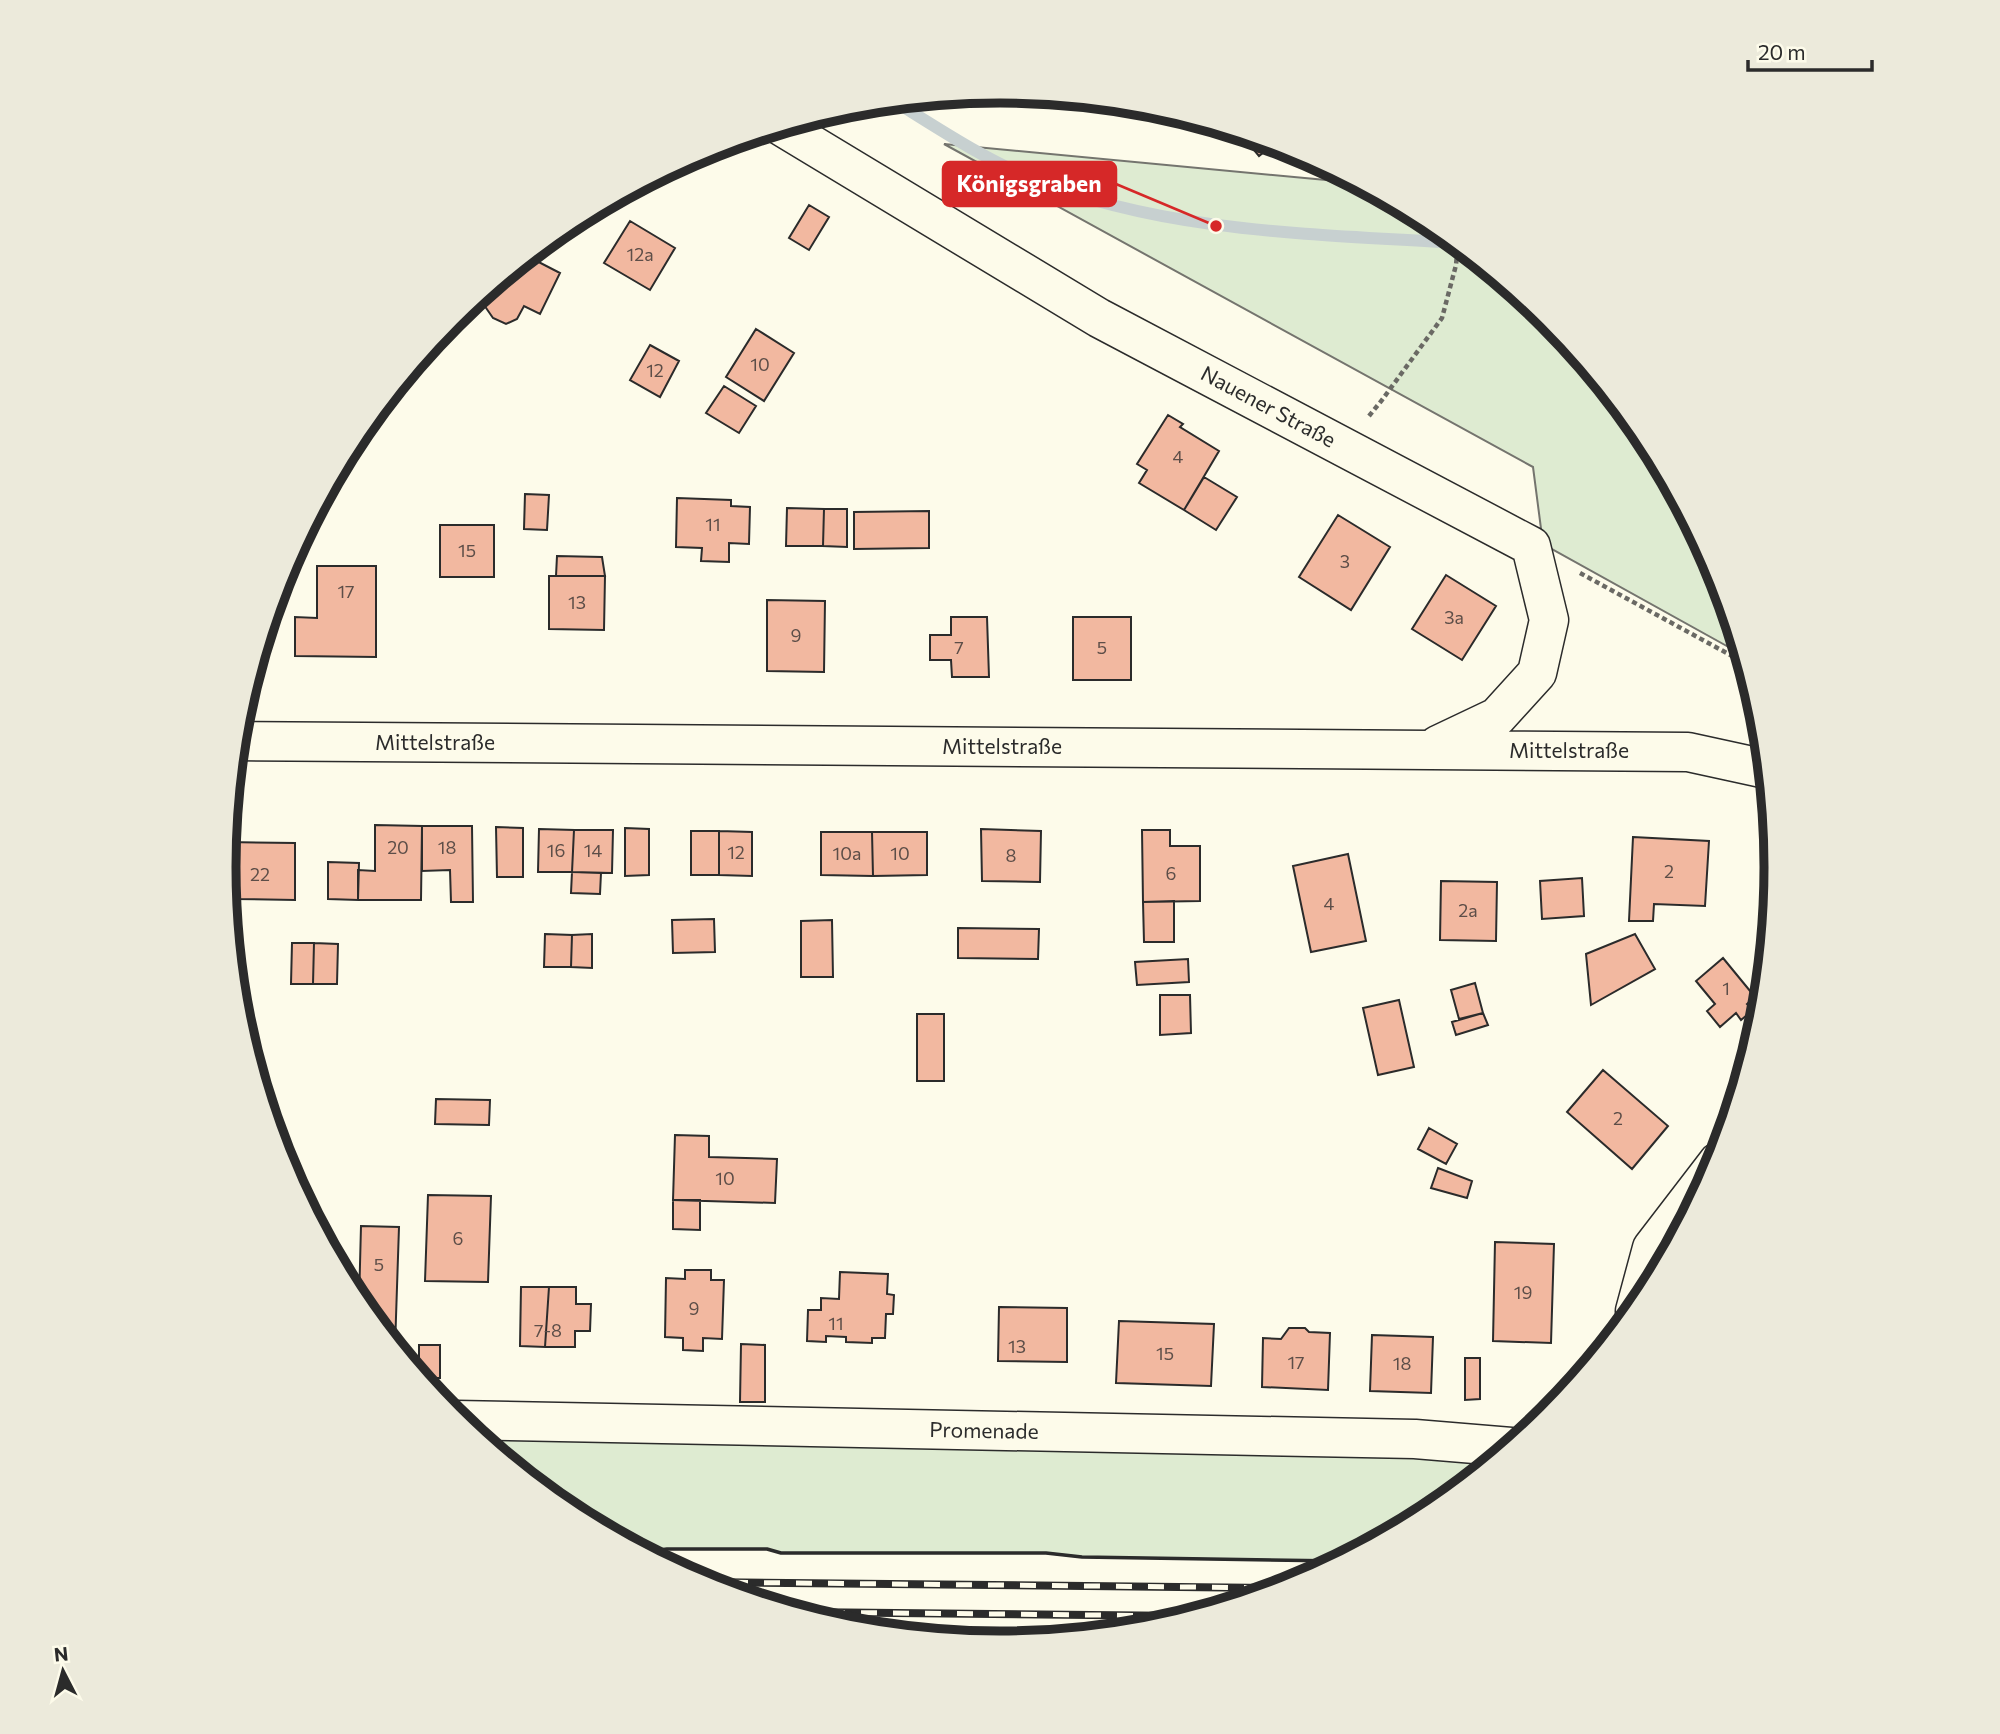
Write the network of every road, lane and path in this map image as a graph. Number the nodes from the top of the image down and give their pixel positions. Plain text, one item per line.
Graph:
1 (790, 133) edge
2 (1457, 255) edge
3 (1343, 446) junction
4 (1531, 547) junction
5 (1734, 657) edge
6 (247, 741) edge
7 (1430, 749) junction
8 (1757, 767) edge
9 (1685, 1205) edge
10 (1645, 1276) edge
11 (474, 1420) edge
12 (1498, 1446) edge

1 - 3 street, Nauener Straße
2 - 3 path
3 - 4 street, Nauener Straße
4 - 5 path
4 - 7 street
6 - 7 street, Mittelstraße
7 - 8 street, Mittelstraße
9 - 10 street
11 - 12 street, Promenade

